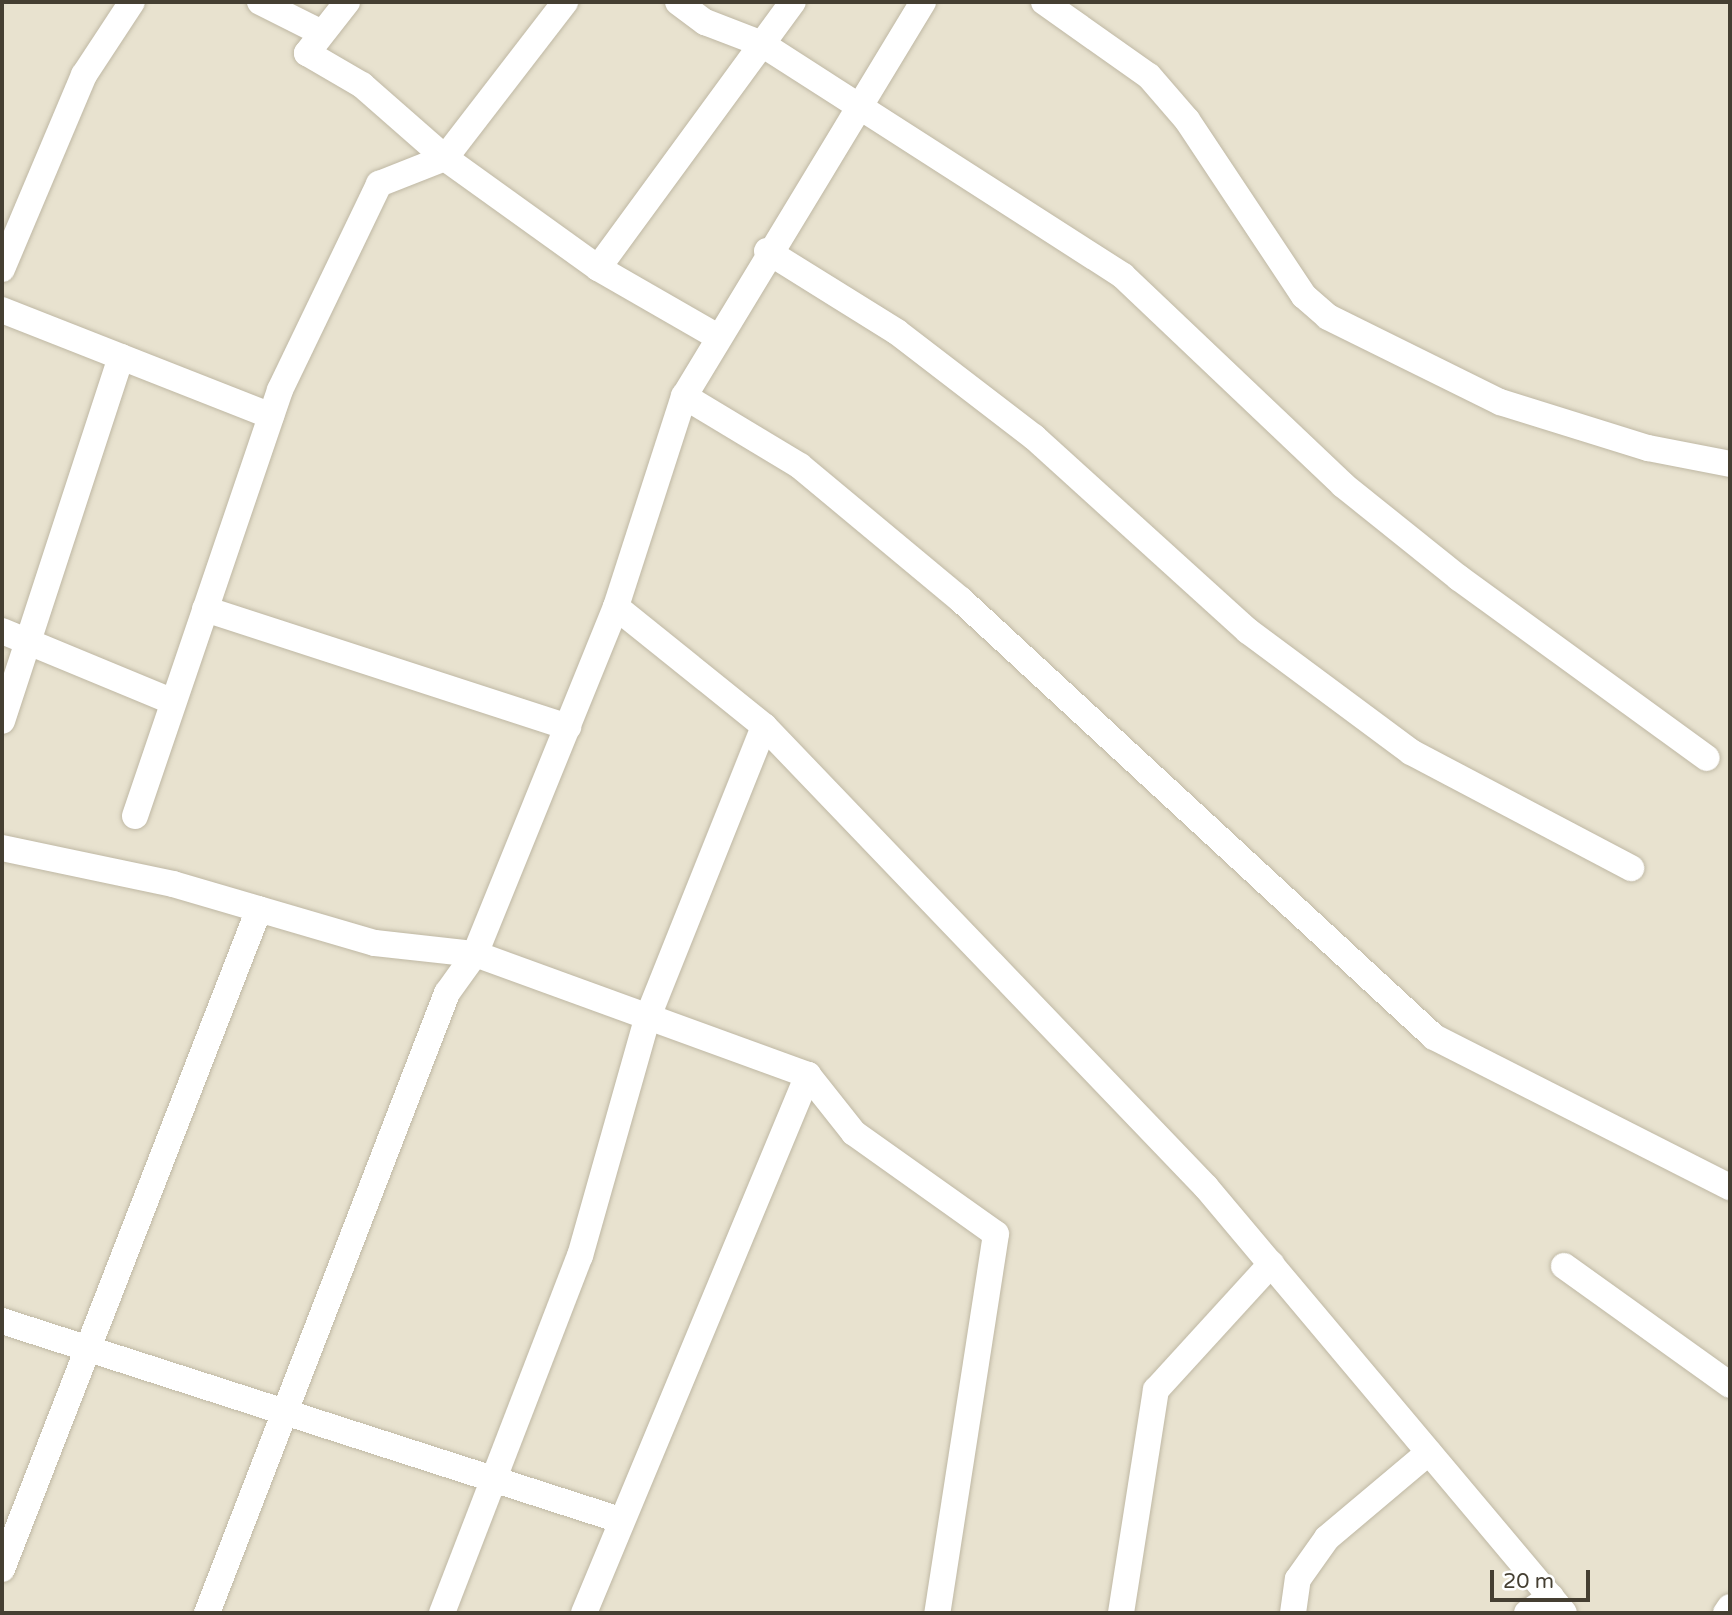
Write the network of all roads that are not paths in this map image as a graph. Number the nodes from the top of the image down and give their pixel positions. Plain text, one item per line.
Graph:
1 (132, 2) edge
2 (260, 2) edge
3 (347, 2) edge
4 (565, 2) edge
5 (678, 2) edge
6 (793, 2) edge
7 (923, 2) edge
8 (1044, 2) edge
9 (322, 33) junction
10 (762, 44) junction
11 (855, 106) junction
12 (445, 158) junction
13 (767, 251) junction
14 (598, 268) junction
15 (2, 269) edge
16 (2, 310) edge
17 (718, 337) junction
18 (121, 357) junction
19 (684, 396) junction
20 (271, 416) junction
21 (1730, 464) edge
22 (616, 607) junction
23 (205, 609) junction
24 (2, 631) edge
25 (30, 643) junction
26 (173, 702) junction
27 (2, 721) edge
28 (764, 726) junction
29 (568, 727) junction
30 (1707, 758) dead end
31 (135, 816) dead end
32 (2, 848) edge
33 (1630, 868) dead end
34 (259, 909) junction
35 (475, 954) junction
36 (647, 1019) junction
37 (808, 1075) junction
38 (1730, 1187) edge
39 (1271, 1264) junction
40 (1564, 1266) dead end
41 (2, 1321) edge
42 (90, 1350) junction
43 (1730, 1385) edge
44 (288, 1417) junction
45 (1429, 1452) junction
46 (494, 1476) junction
47 (620, 1520) junction
48 (2, 1569) edge
49 (1558, 1605) edge
50 (1730, 1607) edge
51 (207, 1613) edge
52 (442, 1613) edge
53 (584, 1613) edge
54 (937, 1613) edge
55 (1121, 1613) edge
56 (1293, 1613) edge
57 (1527, 1613) edge
58 (1726, 1613) edge

1 - 15 street
2 - 9 street
3 - 9 street
4 - 12 street
5 - 10 street
6 - 10 street
7 - 11 street
8 - 21 street
9 - 12 street
10 - 11 street
10 - 14 street
11 - 13 street
11 - 30 street
12 - 14 street
12 - 20 street
13 - 17 street
13 - 33 street
14 - 17 street
16 - 18 street
17 - 19 street
18 - 20 street
18 - 25 street
19 - 22 street
19 - 38 street
20 - 23 street
22 - 28 street
22 - 29 street
23 - 26 street
23 - 29 street
24 - 25 street
25 - 26 street
25 - 27 street
26 - 31 street
28 - 36 street
28 - 39 street
29 - 35 street
32 - 34 street
34 - 35 street
34 - 42 street
35 - 36 street
35 - 44 street
36 - 37 street
36 - 46 street
37 - 47 street
37 - 54 street
39 - 45 street
39 - 55 street
40 - 43 street
41 - 42 street
42 - 44 street
42 - 48 street
44 - 46 street
44 - 51 street
45 - 49 street
45 - 56 street
46 - 47 street
46 - 52 street
47 - 53 street
49 - 57 street
50 - 58 street

